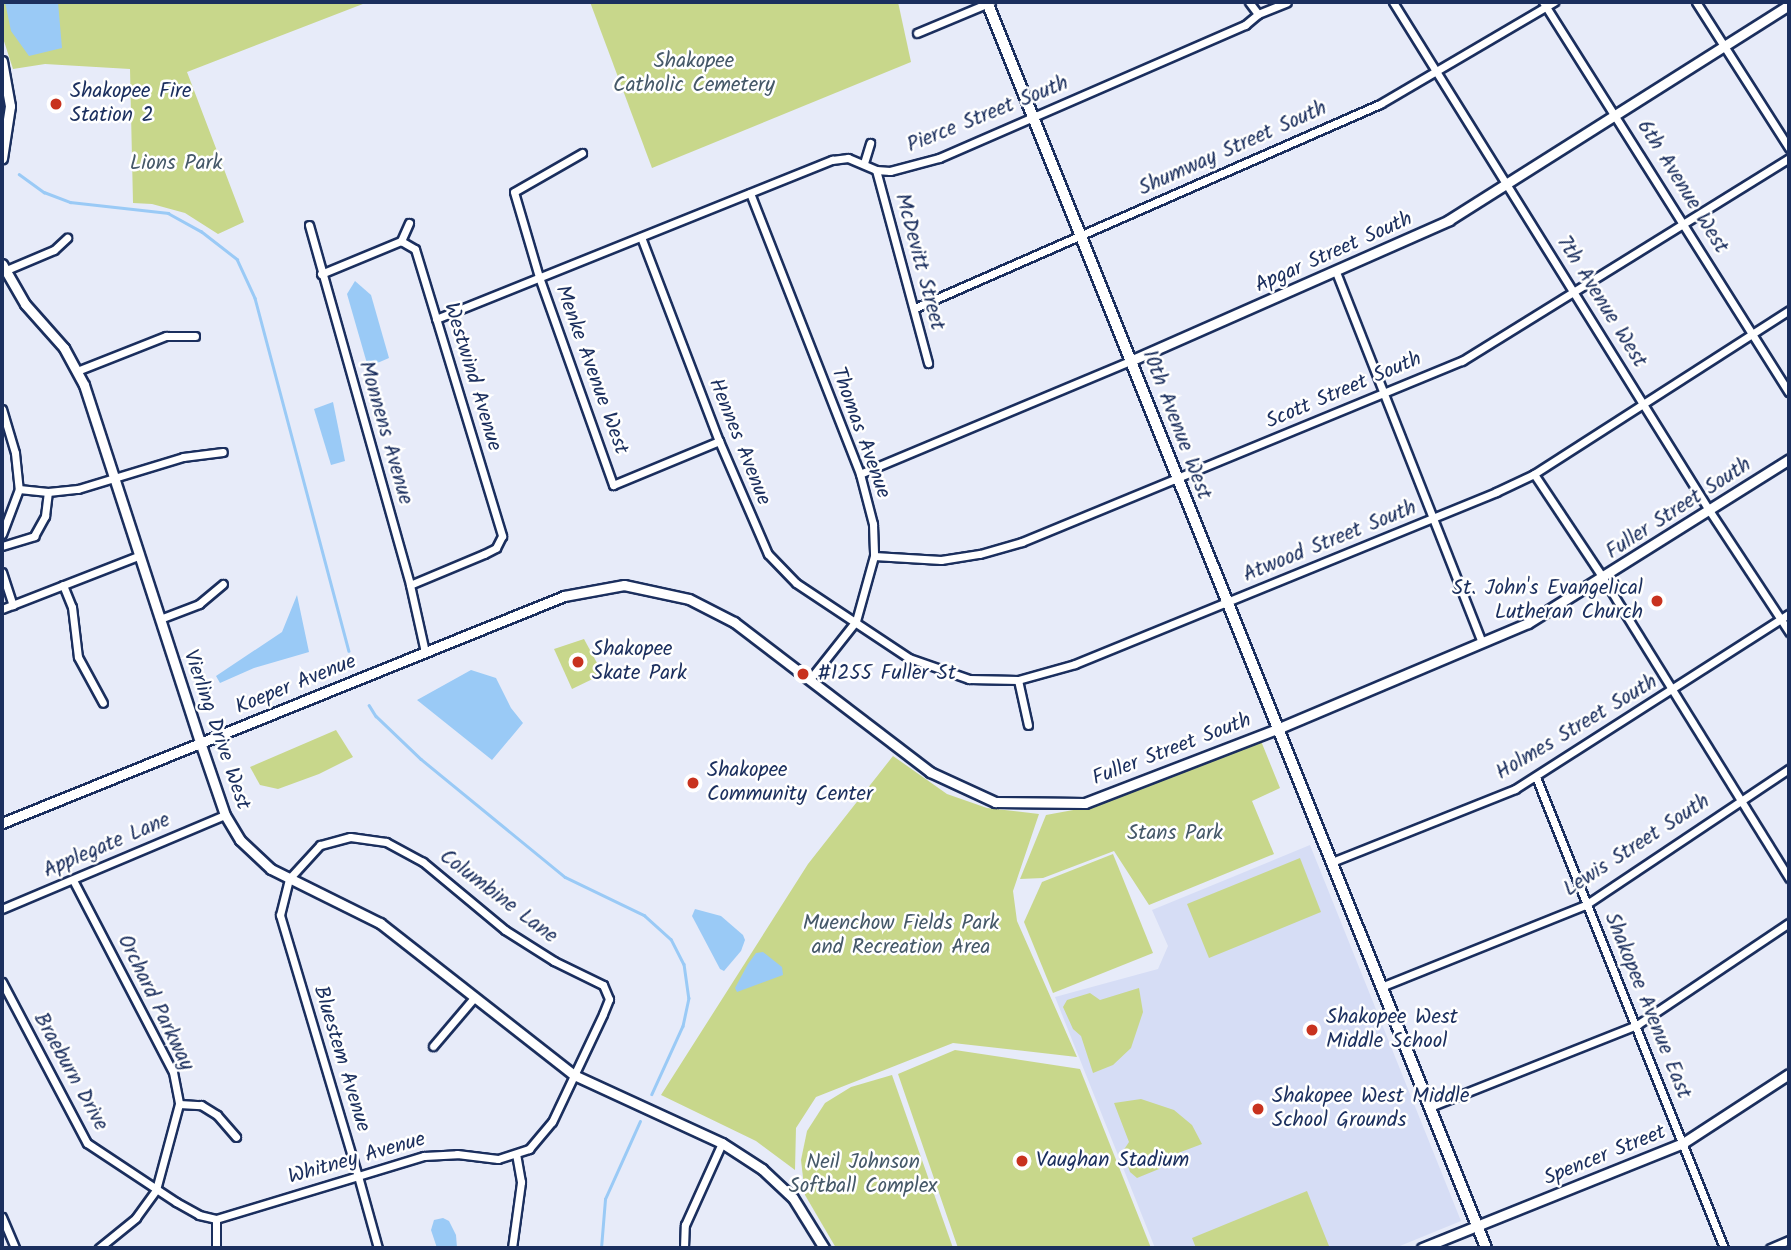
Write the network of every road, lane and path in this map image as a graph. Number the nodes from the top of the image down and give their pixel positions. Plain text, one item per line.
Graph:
1 (989, 2) edge
2 (1249, 2) edge
3 (1287, 2) edge
4 (1393, 2) edge
5 (1554, 2) edge
6 (1696, 2) edge
7 (1545, 4) edge
8 (1789, 5) edge
9 (1258, 14) junction
10 (917, 33) dead end
11 (1724, 46) junction
12 (2, 61) edge
13 (1436, 74) junction
14 (1616, 114) junction
15 (1032, 118) junction
16 (870, 143) dead end
17 (1789, 148) edge
18 (582, 153) dead end
19 (1789, 158) edge
20 (2, 159) edge
21 (864, 163) junction
22 (876, 170) junction
23 (1508, 184) junction
24 (750, 193) junction
25 (409, 223) dead end
26 (1684, 224) junction
27 (309, 225) dead end
28 (1080, 235) junction
29 (641, 237) junction
30 (67, 238) dead end
31 (401, 241) junction
32 (3, 267) edge
33 (1336, 272) junction
34 (321, 274) junction
35 (539, 277) junction
36 (1574, 293) junction
37 (915, 308) junction
38 (1789, 310) edge
39 (436, 319) junction
40 (1752, 334) junction
41 (195, 336) dead end
42 (1130, 361) junction
43 (928, 363) dead end
44 (77, 371) junction
45 (1789, 392) edge
46 (1382, 394) junction
47 (1643, 403) junction
48 (2, 409) edge
49 (719, 441) junction
50 (223, 452) dead end
51 (1789, 459) edge
52 (860, 474) junction
53 (1534, 474) junction
54 (114, 480) junction
55 (1177, 480) junction
56 (19, 489) junction
57 (48, 492) junction
58 (1709, 510) junction
59 (1433, 519) junction
60 (2, 534) edge
61 (2, 546) edge
62 (138, 556) junction
63 (874, 556) junction
64 (2, 572) edge
65 (1604, 578) junction
66 (223, 584) dead end
67 (63, 585) junction
68 (410, 585) junction
69 (564, 596) joint
70 (1226, 603) junction
71 (13, 605) junction
72 (2, 609) edge
73 (1789, 614) edge
74 (160, 619) junction
75 (1781, 619) junction
76 (856, 621) junction
77 (1789, 632) edge
78 (1482, 642) junction
79 (425, 652) junction
80 (810, 680) junction
81 (1018, 680) junction
82 (1674, 690) junction
83 (103, 703) dead end
84 (1028, 725) dead end
85 (1277, 729) junction
86 (200, 742) junction
87 (1789, 769) edge
88 (1536, 777) junction
89 (1740, 800) junction
90 (225, 815) junction
91 (2, 823) edge
92 (1332, 862) junction
93 (1789, 878) edge
94 (289, 879) junction
95 (73, 880) junction
96 (1587, 904) junction
97 (2, 909) edge
98 (1789, 923) edge
99 (2, 982) edge
100 (1381, 987) junction
101 (473, 999) junction
102 (1636, 1025) junction
103 (433, 1046) dead end
104 (1789, 1074) edge
105 (574, 1075) junction
106 (179, 1104) junction
107 (1430, 1107) junction
108 (236, 1137) dead end
109 (722, 1143) junction
110 (1683, 1143) junction
111 (516, 1155) junction
112 (358, 1176) junction
113 (156, 1190) junction
114 (2, 1217) edge
115 (216, 1219) junction
116 (1477, 1226) junction
117 (1789, 1240) edge
118 (15, 1248) edge
119 (99, 1248) edge
120 (216, 1248) edge
121 (378, 1248) edge
122 (512, 1248) edge
123 (684, 1248) edge
124 (824, 1248) edge
125 (1422, 1248) edge
126 (1486, 1248) edge
127 (1724, 1248) edge
128 (1770, 1248) edge

1 - 10 street
1 - 15 main road, 10th Avenue West
2 - 9 street
3 - 9 street, Pierce Street South
4 - 13 street, 7th Avenue West
5 - 7 street, Shumway Street South
6 - 11 street
7 - 13 street, Shumway Street South
7 - 14 street, 6th Avenue West
8 - 11 street, Apgar Street South
9 - 15 street, Pierce Street South
11 - 14 street, Apgar Street South
11 - 17 street
12 - 20 street
13 - 23 street, 7th Avenue West
13 - 28 street, Shumway Street South
14 - 23 street, Apgar Street South
14 - 26 street, 6th Avenue West
15 - 22 street, Pierce Street South
15 - 28 main road, 10th Avenue West
16 - 21 street
18 - 35 street
19 - 26 street, Scott Street South
21 - 22 street
21 - 24 street
22 - 37 street, McDevitt Street
23 - 33 street, Apgar Street South
23 - 36 street, 7th Avenue West
24 - 29 street
24 - 52 street, Thomas Avenue
25 - 31 street
26 - 36 street, Scott Street South
26 - 40 street, 6th Avenue West
27 - 34 street, Monnens Avenue
28 - 37 street, Shumway Street South
28 - 42 main road, 10th Avenue West
29 - 35 street
29 - 49 street, Hennes Avenue
30 - 32 street
31 - 34 street
31 - 39 street, Westwind Avenue
32 - 44 street, Vierling Drive West
33 - 42 street, Apgar Street South
33 - 46 street
34 - 68 street, Monnens Avenue
35 - 39 street
35 - 49 street, Menke Avenue West
36 - 46 street, Scott Street South
36 - 47 street, 7th Avenue West
37 - 43 street, McDevitt Street
38 - 40 street, Atwood Street South
39 - 68 street, Westwind Avenue
40 - 45 street, 6th Avenue West
40 - 47 street, Atwood Street South
41 - 44 street
42 - 52 street, Apgar Street South
42 - 55 main road, 10th Avenue West
44 - 54 street, Vierling Drive West
46 - 55 street, Scott Street South
46 - 59 street
47 - 53 street, Atwood Street South
47 - 58 street, 7th Avenue West
48 - 56 street
49 - 76 street, Hennes Avenue
50 - 54 street
51 - 58 street, Fuller Street South
52 - 63 street, Thomas Avenue
53 - 59 street, Atwood Street South
53 - 65 street
54 - 57 street
54 - 62 street, Vierling Drive West
55 - 63 street, Scott Street South
55 - 70 main road, 10th Avenue West
56 - 57 street
56 - 60 street
57 - 61 street
58 - 65 street, Fuller Street South
58 - 75 street, 7th Avenue West
59 - 70 street, Atwood Street South
59 - 78 street
62 - 67 street
62 - 74 street, Vierling Drive West
63 - 76 street, Thomas Avenue
64 - 71 street
65 - 78 street, Fuller Street South
65 - 82 street
66 - 74 street
67 - 71 street
67 - 83 street
68 - 79 street, Monnens Avenue
69 - 79 street, Koeper Avenue
69 - 80 street, Fuller Street South
70 - 81 street, Atwood Street South
70 - 85 main road, 10th Avenue West
71 - 72 street
73 - 75 street, Holmes Street South
74 - 86 street, Vierling Drive West
75 - 77 street, 7th Avenue West
75 - 82 street, Holmes Street South
76 - 80 street, Thomas Avenue
76 - 81 street, Atwood Street South
78 - 85 street, Fuller Street South
79 - 86 street, Koeper Avenue
80 - 85 street, Fuller Street South
81 - 84 street
82 - 88 street, Holmes Street South
82 - 89 street
85 - 92 main road, 10th Avenue West
86 - 90 street, Vierling Drive West
86 - 91 street, Koeper Avenue
87 - 89 street, Lewis Street South
88 - 92 street, Holmes Street South
88 - 96 street, Shakopee Avenue East
89 - 93 street
89 - 96 street, Lewis Street South
90 - 94 street, Vierling Drive West
90 - 95 street, Applegate Lane
92 - 100 main road, 10th Avenue West
94 - 101 street, Vierling Drive West
94 - 105 street, Columbine Lane
94 - 112 street, Bluestem Avenue
95 - 97 street, Applegate Lane
95 - 106 street, Orchard Parkway
96 - 100 street, Lewis Street South
96 - 102 street, Shakopee Avenue East
98 - 102 street
99 - 113 street, Braeburn Drive
100 - 107 main road, 10th Avenue West
101 - 103 street
101 - 105 street, Vierling Drive West
102 - 107 street
102 - 110 street, Shakopee Avenue East
104 - 110 street, Spencer Street
105 - 109 street, Vierling Drive West
105 - 111 street
106 - 108 street
106 - 113 street, Orchard Parkway
107 - 116 main road, 10th Avenue West
109 - 123 street
109 - 124 street, Vierling Drive West
110 - 116 street, Spencer Street
110 - 127 street, Shakopee Avenue East
111 - 112 street, Whitney Avenue
111 - 122 street
112 - 115 street, Whitney Avenue
112 - 121 street, Bluestem Avenue
113 - 115 street
113 - 119 street, Orchard Parkway
114 - 118 street
115 - 120 street
116 - 125 street, Spencer Street
116 - 126 main road, 10th Avenue West
117 - 128 street

